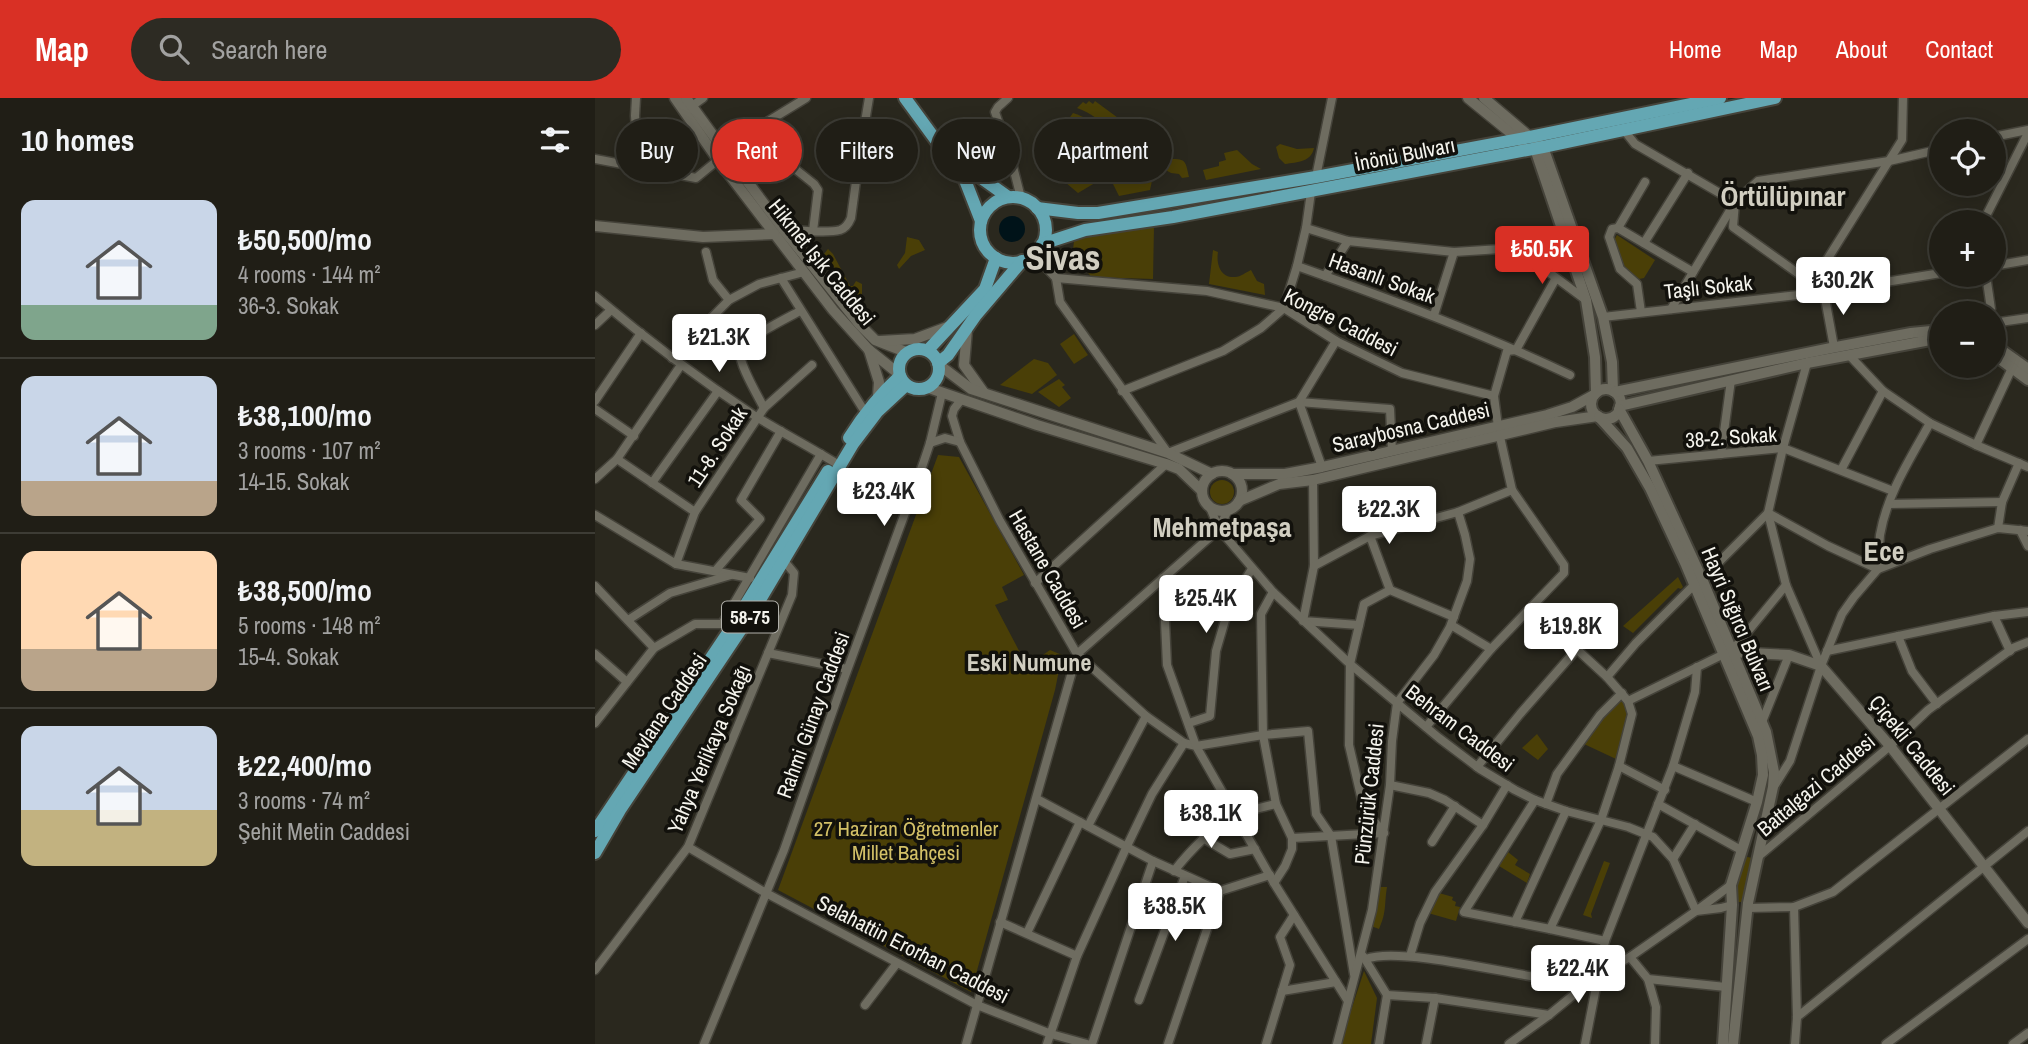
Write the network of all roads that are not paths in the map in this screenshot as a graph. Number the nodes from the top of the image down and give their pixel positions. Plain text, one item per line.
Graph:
1 (636, 98) edge
2 (675, 98) edge
3 (703, 98) edge
4 (806, 98) edge
5 (869, 98) edge
6 (905, 98) edge
7 (913, 98) edge
8 (1008, 98) edge
9 (1332, 98) edge
10 (1468, 98) edge
11 (1484, 98) edge
12 (1720, 98) edge
13 (1775, 98) edge
14 (1903, 98) edge
15 (689, 102) edge
16 (1679, 102) edge
17 (635, 119) edge
18 (773, 119) edge
19 (1623, 130) junction
20 (2028, 131) edge
21 (712, 134) edge
22 (2006, 135) edge
23 (1531, 143) junction
24 (712, 151) edge
25 (1929, 152) edge
26 (595, 159) edge
27 (1889, 160) junction
28 (616, 163) edge
29 (712, 165) edge
30 (1688, 173) junction
31 (802, 174) edge
32 (698, 176) edge
33 (1315, 177) junction
34 (737, 182) edge
35 (746, 182) edge
36 (1645, 182) dead end
37 (1311, 192) junction
38 (1014, 197) junction
39 (1735, 202) junction
40 (1038, 208) junction
41 (1989, 210) edge
42 (981, 221) junction
43 (595, 226) edge
44 (1306, 228) junction
45 (1615, 228) junction
46 (779, 231) junction
47 (813, 231) junction
48 (1565, 238) junction
49 (791, 239) junction
50 (1348, 241) junction
51 (1644, 243) junction
52 (1042, 244) junction
53 (1516, 248) junction
54 (2028, 249) edge
55 (706, 252) dead end
56 (1454, 252) junction
57 (1034, 255) junction
58 (996, 258) junction
59 (1022, 261) junction
60 (2026, 261) edge
61 (2006, 264) edge
62 (1297, 266) junction
63 (804, 272) junction
64 (1693, 272) junction
65 (1929, 275) edge
66 (1325, 276) junction
67 (781, 278) junction
68 (1056, 278) junction
69 (1556, 278) junction
70 (1824, 292) junction
71 (595, 296) edge
72 (729, 300) junction
73 (1586, 300) junction
74 (1284, 308) junction
75 (1671, 309) junction
76 (611, 310) junction
77 (800, 311) junction
78 (1641, 312) junction
79 (1434, 316) junction
80 (1603, 317) junction
81 (2028, 318) edge
82 (2006, 321) edge
83 (954, 324) junction
84 (595, 325) edge
85 (967, 330) junction
86 (1929, 331) edge
87 (641, 333) junction
88 (1929, 340) edge
89 (878, 341) junction
90 (1336, 341) junction
91 (1834, 347) junction
92 (869, 349) junction
93 (928, 350) junction
94 (1516, 350) junction
95 (906, 352) junction
96 (1849, 355) junction
97 (2006, 355) edge
98 (672, 358) junction
99 (2006, 361) edge
100 (1807, 363) junction
101 (938, 364) junction
102 (681, 365) junction
103 (812, 365) dead end
104 (2013, 368) junction
105 (2028, 369) edge
106 (1570, 375) dead end
107 (902, 378) junction
108 (1731, 380) junction
109 (2028, 380) edge
110 (926, 387) junction
111 (718, 391) junction
112 (1122, 391) junction
113 (1883, 391) junction
114 (1614, 392) junction
115 (942, 393) junction
116 (985, 393) junction
117 (1595, 394) junction
118 (878, 396) junction
119 (1493, 396) junction
120 (961, 400) junction
121 (595, 401) edge
122 (1299, 402) junction
123 (764, 408) junction
124 (1620, 408) junction
125 (595, 409) edge
126 (865, 412) junction
127 (1598, 416) junction
128 (758, 417) junction
129 (1930, 423) junction
130 (781, 431) junction
131 (1499, 432) junction
132 (634, 436) junction
133 (960, 442) junction
134 (930, 443) junction
135 (1976, 445) junction
136 (1783, 448) junction
137 (1392, 452) junction
138 (821, 454) junction
139 (1721, 454) junction
140 (1167, 458) junction
141 (617, 459) junction
142 (1648, 461) junction
143 (834, 462) junction
144 (2018, 463) junction
145 (1322, 467) junction
146 (2028, 467) edge
147 (1841, 470) junction
148 (1212, 474) junction
149 (1232, 474) junction
150 (595, 479) edge
151 (1313, 480) junction
152 (652, 483) junction
153 (1512, 490) junction
154 (1202, 491) junction
155 (1893, 491) junction
156 (1239, 501) junction
157 (2002, 502) junction
158 (1889, 504) junction
159 (1209, 505) junction
160 (1228, 510) junction
161 (695, 512) junction
162 (1458, 512) junction
163 (1768, 513) junction
164 (595, 514) edge
165 (1998, 528) junction
166 (1219, 529) junction
167 (2024, 530) edge
168 (1370, 536) junction
169 (2028, 546) edge
170 (785, 562) junction
171 (676, 564) junction
172 (1314, 566) junction
173 (1252, 569) junction
174 (1878, 569) junction
175 (716, 570) junction
176 (734, 575) junction
177 (1163, 578) junction
178 (754, 579) junction
179 (1698, 582) junction
180 (1035, 583) junction
181 (1786, 585) junction
182 (595, 586) edge
183 (1390, 590) junction
184 (1273, 592) junction
185 (1532, 608) junction
186 (2028, 612) edge
187 (1994, 616) junction
188 (628, 620) junction
189 (1303, 621) junction
190 (1452, 621) junction
191 (728, 624) junction
192 (1359, 625) junction
193 (1898, 636) junction
194 (2028, 642) edge
195 (655, 648) junction
196 (1491, 649) junction
197 (1577, 649) junction
198 (1828, 651) junction
199 (2010, 651) junction
200 (768, 653) junction
201 (1727, 653) junction
202 (595, 654) edge
203 (1077, 654) junction
204 (1789, 655) junction
205 (1350, 664) junction
206 (1821, 666) junction
207 (1697, 667) junction
208 (847, 669) junction
209 (1607, 677) junction
210 (627, 682) junction
211 (1622, 693) junction
212 (1627, 701) junction
213 (1397, 703) junction
214 (1937, 704) junction
215 (1146, 716) junction
216 (1762, 722) junction
217 (595, 723) edge
218 (1189, 723) junction
219 (1426, 727) junction
220 (1263, 735) junction
221 (2028, 739) edge
222 (1184, 743) junction
223 (1196, 746) junction
224 (1890, 746) junction
225 (1619, 766) junction
226 (1673, 766) junction
227 (1477, 767) junction
228 (1389, 785) junction
229 (1507, 785) junction
230 (1773, 788) junction
231 (1665, 790) junction
232 (1037, 799) junction
233 (1535, 800) junction
234 (1757, 802) junction
235 (1276, 804) junction
236 (1546, 804) junction
237 (1658, 804) junction
238 (1455, 806) junction
239 (1938, 808) junction
240 (1566, 811) junction
241 (1235, 816) junction
242 (1601, 820) junction
243 (1084, 824) junction
244 (1695, 824) junction
245 (1483, 825) junction
246 (595, 831) edge
247 (2028, 831) edge
248 (1384, 833) junction
249 (1646, 833) junction
250 (1331, 836) junction
251 (1203, 838) junction
252 (1292, 838) junction
253 (1431, 842) dead end
254 (1126, 846) junction
255 (688, 847) junction
256 (1255, 849) junction
257 (1741, 850) junction
258 (595, 853) edge
259 (1759, 856) junction
260 (1673, 859) junction
261 (1153, 861) junction
262 (1984, 867) junction
263 (1174, 871) junction
264 (1185, 876) junction
265 (1272, 879) junction
266 (1731, 885) junction
267 (1220, 891) junction
268 (766, 893) junction
269 (1732, 905) junction
270 (1748, 906) junction
271 (1794, 907) junction
272 (1696, 911) junction
273 (1294, 915) junction
274 (1000, 922) junction
275 (1515, 922) junction
276 (2028, 923) edge
277 (1550, 929) junction
278 (1027, 933) junction
279 (2028, 939) edge
280 (1605, 941) junction
281 (1077, 956) junction
282 (1411, 956) junction
283 (1364, 957) junction
284 (1630, 957) junction
285 (897, 963) junction
286 (595, 970) edge
287 (1600, 973) junction
288 (1355, 979) junction
289 (1648, 979) junction
290 (1336, 982) junction
291 (1726, 987) junction
292 (1282, 991) junction
293 (1387, 995) junction
294 (1435, 998) junction
295 (1139, 1000) dead end
296 (1348, 1001) junction
297 (865, 1005) dead end
298 (977, 1005) junction
299 (1549, 1015) junction
300 (1797, 1017) junction
301 (2028, 1033) edge
302 (1051, 1034) junction
303 (1383, 1043) edge
304 (703, 1044) edge
305 (966, 1044) edge
306 (1047, 1044) edge
307 (1087, 1044) edge
308 (1092, 1044) edge
309 (1168, 1044) edge
310 (1266, 1044) edge
311 (1337, 1044) edge
312 (1426, 1044) edge
313 (1509, 1044) edge
314 (1585, 1044) edge
315 (1655, 1044) edge
316 (1723, 1044) edge
317 (1733, 1044) edge
318 (1795, 1044) edge
319 (1886, 1044) edge
320 (2013, 1044) edge

1 - 17 street
2 - 24 street, Hikmet Işık Caddesi
3 - 15 street
4 - 18 street
5 - 47 street
6 - 42 main road
7 - 38 main road
8 - 38 street
9 - 33 street
10 - 23 street
11 - 23 street
12 - 16 main road, İnönü Bulvarı
13 - 19 main road, İnönü Bulvarı
14 - 27 street
15 - 21 street, Hikmet Işık Caddesi
16 - 23 main road, İnönü Bulvarı
19 - 23 main road, İnönü Bulvarı
19 - 30 street
20 - 22 street
20 - 41 street
23 - 33 main road, İnönü Bulvarı
23 - 37 main road, İnönü Bulvarı
23 - 48 main road
23 - 80 main road
25 - 27 street
26 - 28 street
27 - 39 street
27 - 70 street
29 - 32 street
30 - 39 street
30 - 51 street
31 - 47 street
33 - 40 main road, İnönü Bulvarı
34 - 46 street, Hikmet Işık Caddesi
35 - 46 street, Hikmet Işık Caddesi
36 - 45 street
37 - 44 street
37 - 52 main road, İnönü Bulvarı
38 - 40 main road
38 - 42 main road
39 - 64 street
39 - 70 street
40 - 52 main road
42 - 58 main road
43 - 46 street
44 - 50 street
44 - 62 street
45 - 51 street
45 - 78 street
46 - 47 street
46 - 49 street, Hikmet Işık Caddesi
46 - 63 street, Hikmet Işık Caddesi
47 - 49 street
48 - 53 street
48 - 73 main road
49 - 89 street, Hikmet Işık Caddesi
50 - 56 street
50 - 66 street
51 - 64 street
52 - 57 main road
53 - 56 street
53 - 69 street
54 - 60 street
55 - 72 street
56 - 79 street
57 - 59 main road
57 - 68 street
58 - 59 main road
58 - 83 main road
59 - 85 main road
60 - 61 street
62 - 66 street, Hasanlı Sokak
62 - 74 street
63 - 67 street
63 - 92 street, Hikmet Işık Caddesi
64 - 75 street
65 - 70 street, Taşlı Sokak
66 - 79 street, Hasanlı Sokak
67 - 72 street
67 - 77 street
68 - 74 street, Kongre Caddesi
68 - 112 street
69 - 73 street
69 - 94 street
70 - 75 street, Taşlı Sokak
70 - 91 street
71 - 76 street
72 - 98 street
73 - 117 main road
74 - 90 street, Kongre Caddesi
74 - 112 street
75 - 78 street, Taşlı Sokak
76 - 84 street
76 - 87 street
77 - 123 street
77 - 126 street
78 - 80 street, Taşlı Sokak
79 - 94 street, Hasanlı Sokak
80 - 114 main road
81 - 82 street
83 - 89 street
83 - 93 main road
85 - 101 main road
85 - 116 street
86 - 91 main road
87 - 98 street
87 - 121 street
88 - 96 main road
89 - 95 street, Hikmet Işık Caddesi
90 - 119 street, Kongre Caddesi
90 - 122 street
91 - 114 main road
92 - 107 street, Hikmet Işık Caddesi
92 - 118 street
93 - 95 main road
93 - 101 main road
94 - 106 street, Hasanlı Sokak
94 - 119 street
95 - 107 main road
96 - 100 main road
96 - 113 street
97 - 105 main road
98 - 102 street
99 - 104 main road
100 - 108 main road
100 - 136 street
101 - 110 main road
101 - 116 street
102 - 111 street
102 - 132 street
103 - 123 street, 11-8. Sokak
104 - 109 main road
104 - 135 street
107 - 110 main road
107 - 118 main road, Mevlana Caddesi / 58-75
107 - 170 main road, Mevlana Caddesi / 58-75
108 - 124 main road
108 - 139 street
110 - 115 street
111 - 128 street
111 - 152 street
112 - 140 street
113 - 129 street
113 - 147 street
114 - 117 main road
114 - 124 main road
115 - 120 street
115 - 134 street, Rahmi Günay Caddesi
116 - 140 street
117 - 127 main road
117 - 131 street, Saraybosna Caddesi
118 - 126 main road, Mevlana Caddesi / 58-75
119 - 131 street
120 - 133 street, Hastane Caddesi
120 - 140 street
122 - 137 street
122 - 140 street
122 - 145 street
123 - 128 street, 11-8. Sokak
124 - 127 main road
124 - 142 main road, Hayri Sığırcı Bulvarı
125 - 132 street
126 - 143 main road, Mevlana Caddesi / 58-75
127 - 131 street, Saraybosna Caddesi
127 - 179 main road, Hayri Sığırcı Bulvarı
128 - 130 street
128 - 161 street, 11-8. Sokak
129 - 135 street
129 - 155 street
130 - 138 street
130 - 175 street
131 - 137 street, Saraybosna Caddesi
131 - 151 street, Saraybosna Caddesi
131 - 153 street
132 - 141 street
133 - 134 street
133 - 180 street, Hastane Caddesi
134 - 208 street, Rahmi Günay Caddesi
135 - 144 street
136 - 139 street, 38-2. Sokak
136 - 147 street, 38-2. Sokak
136 - 163 street
137 - 145 street, Saraybosna Caddesi
138 - 143 street
138 - 178 street
139 - 142 street, 38-2. Sokak
140 - 148 street
140 - 154 street
140 - 180 street
141 - 150 street
141 - 152 street
142 - 179 main road, Hayri Sığırcı Bulvarı
143 - 178 main road, Mevlana Caddesi / 58-75
144 - 146 street
144 - 157 street
145 - 149 street, Saraybosna Caddesi
147 - 155 street, 38-2. Sokak
148 - 149 street
148 - 154 street
149 - 156 street
151 - 156 street, Saraybosna Caddesi
151 - 172 street
152 - 161 street
153 - 162 street
153 - 185 street
154 - 159 street
155 - 158 street
156 - 160 street
157 - 158 street
157 - 165 street
158 - 174 street
159 - 160 street
159 - 166 street, Behram Caddesi
160 - 166 street
161 - 171 street, 11-8. Sokak
162 - 168 street
162 - 190 street, Pünzürük Caddesi
163 - 174 street
163 - 179 street
163 - 181 street
164 - 171 street
165 - 167 street
165 - 174 street
166 - 173 street, Behram Caddesi
166 - 177 street
167 - 169 street
168 - 172 street
168 - 183 street
170 - 200 street, Yahya Yerlikaya Sokağı
170 - 258 main road, Mevlana Caddesi / 58-75
171 - 175 street
172 - 189 street
173 - 184 street, Behram Caddesi
173 - 218 street
174 - 198 street
175 - 176 street
176 - 178 street
176 - 188 street
177 - 203 street
177 - 218 street
178 - 191 main road, Mevlana Caddesi / 58-75
179 - 201 main road, Hayri Sığırcı Bulvarı
179 - 209 street
180 - 203 street, Hastane Caddesi
181 - 201 street
181 - 206 street
182 - 188 street
183 - 190 street
183 - 192 street
184 - 189 street, Behram Caddesi
184 - 220 street
185 - 196 street
185 - 197 street
186 - 187 street
187 - 193 street
187 - 199 street
188 - 195 street
189 - 192 street
189 - 205 street, Behram Caddesi
190 - 196 street
190 - 213 street, Pünzürük Caddesi
191 - 195 street
191 - 246 main road, Mevlana Caddesi / 58-75
192 - 205 street
193 - 198 street
193 - 214 street
194 - 199 street, Battalgazi Caddesi
195 - 210 street
196 - 219 street
197 - 209 street
197 - 227 street
198 - 206 street
199 - 214 street, Battalgazi Caddesi
200 - 208 street
200 - 255 street, Yahya Yerlikaya Sokağı
201 - 204 street
201 - 207 street
201 - 216 main road, Hayri Sığırcı Bulvarı
201 - 234 main road, Hayri Sığırcı Bulvarı
202 - 210 street
203 - 215 street
203 - 232 street, Hastane Caddesi
204 - 206 street
204 - 216 street
205 - 213 street, Behram Caddesi
205 - 248 street
206 - 224 street, Çiçekli Caddesi
206 - 230 street
207 - 212 street
207 - 226 street
208 - 268 street, Rahmi Günay Caddesi
209 - 211 street
210 - 217 street
211 - 212 street
211 - 236 street
212 - 225 street
213 - 219 street, Behram Caddesi
213 - 228 street, Pünzürük Caddesi
214 - 224 street, Battalgazi Caddesi
215 - 222 street
215 - 243 street
216 - 230 main road, Hayri Sığırcı Bulvarı
218 - 223 street
219 - 227 street, Behram Caddesi
220 - 223 street
220 - 235 street
220 - 250 street
221 - 239 street
222 - 223 street
222 - 254 street
223 - 241 street
224 - 239 street, Çiçekli Caddesi
224 - 259 street, Battalgazi Caddesi
225 - 231 street
225 - 242 street
226 - 231 street
226 - 234 street
227 - 229 street, Behram Caddesi
228 - 238 street
228 - 248 street, Pünzürük Caddesi
229 - 233 street, Behram Caddesi
229 - 245 street
230 - 259 main road, Hayri Sığırcı Bulvarı
231 - 237 street
232 - 243 street
232 - 274 street, Hastane Caddesi
233 - 236 street, Behram Caddesi
233 - 275 street
234 - 257 main road, Hayri Sığırcı Bulvarı
235 - 241 street
235 - 252 street
236 - 240 street, Behram Caddesi
237 - 244 street
237 - 249 street
238 - 245 street
238 - 253 street
239 - 262 street, Çiçekli Caddesi
239 - 271 street
240 - 242 street, Behram Caddesi
240 - 275 street
241 - 251 street
241 - 256 street
242 - 249 street, Behram Caddesi
242 - 277 street
243 - 254 street
243 - 278 street
244 - 257 street
244 - 260 street
245 - 282 street
247 - 262 street
248 - 250 street
248 - 283 street, Pünzürük Caddesi
249 - 260 street, Behram Caddesi
249 - 280 street
250 - 252 street
250 - 288 street
251 - 256 street
251 - 263 street
252 - 265 street
254 - 261 street
254 - 281 street
255 - 268 street, Selahattin Erorhan Caddesi
255 - 286 street, Yahya Yerlikaya Sokağı
256 - 265 street
257 - 259 main road
257 - 266 main road, Hayri Sığırcı Bulvarı
259 - 270 main road, Hayri Sığırcı Bulvarı
260 - 272 street, Behram Caddesi
261 - 263 street
261 - 308 street
262 - 276 street, Çiçekli Caddesi
262 - 300 street
263 - 264 street
264 - 267 street
264 - 295 street
265 - 267 street
265 - 273 street
266 - 269 main road, Hayri Sığırcı Bulvarı
266 - 272 street
267 - 309 street
268 - 285 street, Selahattin Erorhan Caddesi
268 - 304 street, Rahmi Günay Caddesi
269 - 270 main road
269 - 272 street
269 - 291 main road, Hayri Sığırcı Bulvarı
270 - 271 street
270 - 317 main road, Hayri Sığırcı Bulvarı
271 - 300 street
272 - 284 street
273 - 290 street
273 - 292 street
274 - 278 street
274 - 298 street, Hastane Caddesi
275 - 277 street
277 - 280 street
278 - 281 street
279 - 319 street
280 - 287 street
281 - 302 street
282 - 283 street
282 - 287 street
283 - 288 street, Pünzürük Caddesi
283 - 293 street
284 - 287 street
284 - 289 street
285 - 297 street
285 - 298 street, Selahattin Erorhan Caddesi
287 - 299 street
287 - 314 street
288 - 296 street, Pünzürük Caddesi
289 - 291 street
289 - 315 street
290 - 292 street
290 - 296 street
291 - 316 main road, Hayri Sığırcı Bulvarı
292 - 310 street
293 - 294 street
293 - 303 street
294 - 299 street
294 - 312 street
296 - 311 street, Pünzürük Caddesi
298 - 302 street, Selahattin Erorhan Caddesi
298 - 305 street, Hastane Caddesi
299 - 313 street
300 - 318 street
301 - 320 street
302 - 306 street
302 - 307 street, Selahattin Erorhan Caddesi

